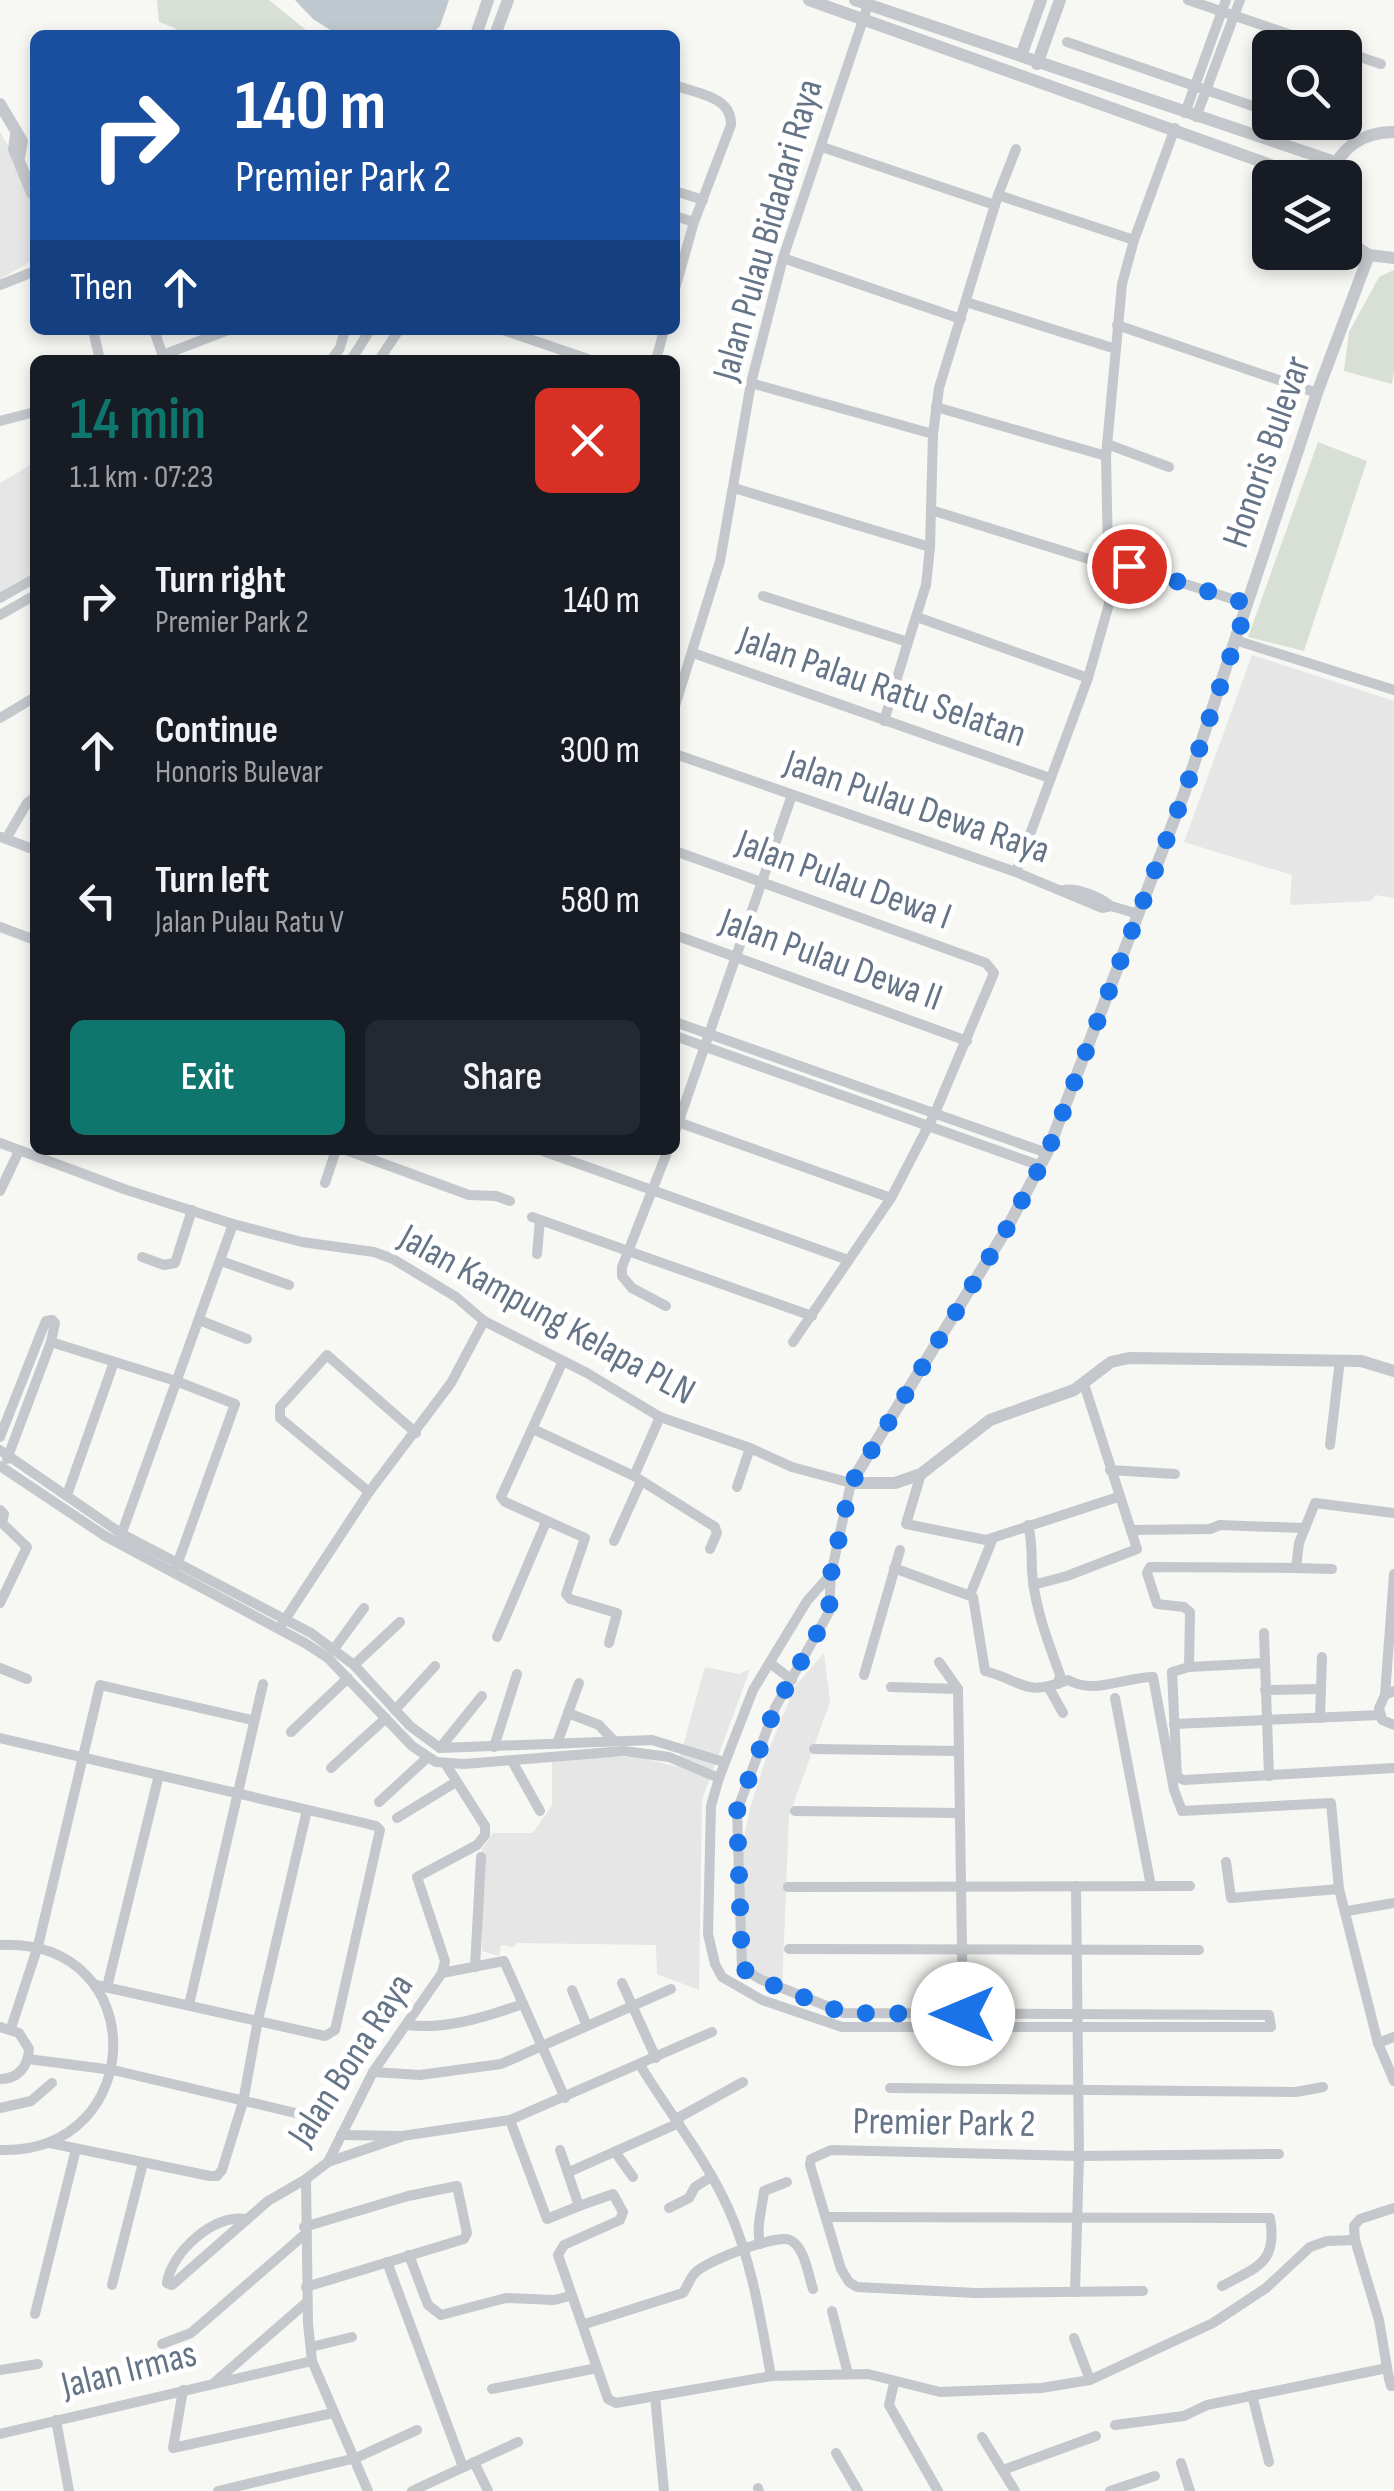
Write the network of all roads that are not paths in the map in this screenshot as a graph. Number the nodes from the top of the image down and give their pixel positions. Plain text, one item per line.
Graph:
1 (488, 0) edge
2 (508, 0) edge
3 (810, 0) edge
4 (1041, 0) edge
5 (1060, 0) edge
6 (1188, 0) edge
7 (1240, 0) edge
8 (1224, 6) edge
9 (862, 8) edge
10 (1235, 17) junction
11 (478, 30) edge
12 (497, 30) edge
13 (1275, 30) edge
14 (1066, 42) dead end
15 (1021, 56) junction
16 (1362, 58) edge
17 (1036, 64) junction
18 (1381, 64) dead end
19 (680, 88) edge
20 (1200, 88) junction
21 (1, 106) edge
22 (1252, 106) edge
23 (1190, 115) junction
24 (1175, 128) junction
25 (1394, 132) edge
26 (822, 148) junction
27 (1016, 149) dead end
28 (1259, 160) edge
29 (1329, 160) edge
30 (1337, 160) edge
31 (30, 183) edge
32 (680, 193) edge
33 (703, 200) junction
34 (997, 200) junction
35 (680, 218) edge
36 (694, 222) junction
37 (1134, 240) junction
38 (1362, 251) edge
39 (1369, 255) junction
40 (783, 258) junction
41 (1394, 258) edge
42 (680, 271) edge
43 (30, 273) edge
44 (0, 285) edge
45 (966, 302) junction
46 (961, 319) junction
47 (1117, 325) junction
48 (217, 335) edge
49 (518, 335) edge
50 (1116, 348) junction
51 (171, 355) edge
52 (576, 355) edge
53 (751, 384) junction
54 (1317, 393) junction
55 (936, 407) junction
56 (30, 413) edge
57 (0, 420) edge
58 (933, 434) junction
59 (1106, 450) junction
60 (1170, 467) dead end
61 (734, 488) junction
62 (931, 510) junction
63 (930, 547) junction
64 (1108, 565) junction
65 (1129, 566) dead end
66 (30, 581) edge
67 (763, 596) dead end
68 (0, 598) edge
69 (30, 598) edge
70 (1248, 604) junction
71 (0, 615) edge
72 (918, 617) junction
73 (1235, 640) junction
74 (908, 642) junction
75 (694, 653) junction
76 (1088, 678) junction
77 (1394, 690) edge
78 (680, 692) edge
79 (30, 700) edge
80 (0, 718) edge
81 (884, 720) junction
82 (680, 756) edge
83 (1050, 778) junction
84 (792, 795) junction
85 (30, 801) edge
86 (3, 838) edge
87 (30, 848) edge
88 (680, 853) edge
89 (1016, 872) junction
90 (762, 882) junction
91 (1138, 914) junction
92 (0, 928) edge
93 (680, 937) edge
94 (30, 938) edge
95 (734, 956) junction
96 (680, 1024) edge
97 (710, 1035) junction
98 (680, 1038) edge
99 (967, 1041) junction
100 (705, 1048) junction
101 (935, 1113) junction
102 (680, 1114) edge
103 (680, 1126) edge
104 (928, 1127) junction
105 (0, 1143) edge
106 (19, 1151) junction
107 (30, 1155) edge
108 (30, 1155) edge
109 (334, 1155) edge
110 (359, 1155) edge
111 (554, 1155) edge
112 (666, 1155) edge
113 (1044, 1160) junction
114 (324, 1183) dead end
115 (651, 1191) junction
116 (0, 1192) edge
117 (891, 1198) junction
118 (510, 1201) dead end
119 (192, 1210) junction
120 (234, 1224) junction
121 (628, 1252) junction
122 (537, 1254) dead end
123 (142, 1257) dead end
124 (848, 1260) junction
125 (221, 1261) junction
126 (289, 1285) dead end
127 (666, 1306) dead end
128 (812, 1316) junction
129 (199, 1320) junction
130 (484, 1321) junction
131 (246, 1339) dead end
132 (51, 1342) junction
133 (793, 1342) dead end
134 (1340, 1360) junction
135 (563, 1361) junction
136 (114, 1362) junction
137 (1394, 1371) edge
138 (176, 1381) junction
139 (1084, 1384) junction
140 (660, 1417) junction
141 (533, 1429) junction
142 (416, 1433) junction
143 (0, 1437) edge
144 (1330, 1446) dead end
145 (750, 1448) junction
146 (4, 1453) edge
147 (1, 1467) edge
148 (1110, 1470) junction
149 (921, 1474) junction
150 (1175, 1474) dead end
151 (637, 1478) junction
152 (851, 1484) junction
153 (737, 1487) dead end
154 (370, 1492) junction
155 (67, 1495) junction
156 (1118, 1497) junction
157 (0, 1510) edge
158 (1394, 1513) edge
159 (546, 1522) junction
160 (1028, 1526) junction
161 (1303, 1528) junction
162 (1130, 1530) junction
163 (993, 1538) junction
164 (120, 1539) junction
165 (614, 1541) dead end
166 (710, 1549) dead end
167 (900, 1550) dead end
168 (177, 1565) junction
169 (894, 1568) junction
170 (1296, 1568) junction
171 (1332, 1569) dead end
172 (831, 1574) junction
173 (1394, 1574) edge
174 (1033, 1585) junction
175 (970, 1595) junction
176 (0, 1603) edge
177 (364, 1608) dead end
178 (400, 1622) dead end
179 (281, 1624) junction
180 (1264, 1633) dead end
181 (497, 1637) dead end
182 (610, 1643) dead end
183 (334, 1650) junction
184 (1322, 1657) dead end
185 (938, 1662) dead end
186 (1265, 1662) junction
187 (770, 1663) junction
188 (354, 1665) junction
189 (435, 1666) dead end
190 (1189, 1666) junction
191 (0, 1668) edge
192 (517, 1674) dead end
193 (864, 1675) dead end
194 (27, 1678) dead end
195 (348, 1678) junction
196 (792, 1680) junction
197 (579, 1683) dead end
198 (262, 1684) dead end
199 (892, 1686) dead end
200 (1054, 1686) junction
201 (958, 1689) junction
202 (1320, 1689) junction
203 (1265, 1690) junction
204 (1389, 1693) edge
205 (373, 1696) junction
206 (482, 1696) dead end
207 (1115, 1698) dead end
208 (1379, 1712) junction
209 (568, 1713) junction
210 (1063, 1713) dead end
211 (391, 1714) junction
212 (1320, 1718) junction
213 (252, 1720) junction
214 (1266, 1720) junction
215 (1174, 1724) junction
216 (1394, 1726) edge
217 (291, 1732) dead end
218 (0, 1738) edge
219 (614, 1741) junction
220 (558, 1744) junction
221 (518, 1747) junction
222 (440, 1748) junction
223 (494, 1748) junction
224 (814, 1749) dead end
225 (960, 1751) junction
226 (428, 1757) junction
227 (81, 1758) junction
228 (516, 1760) junction
229 (724, 1762) junction
230 (445, 1763) junction
231 (331, 1768) dead end
232 (1394, 1768) edge
233 (159, 1775) junction
234 (1269, 1776) junction
235 (719, 1778) junction
236 (456, 1782) junction
237 (237, 1794) junction
238 (379, 1802) dead end
239 (307, 1810) junction
240 (540, 1812) dead end
241 (795, 1812) dead end
242 (960, 1812) junction
243 (397, 1818) dead end
244 (481, 1857) dead end
245 (1226, 1862) dead end
246 (788, 1886) dead end
247 (961, 1886) junction
248 (1076, 1886) junction
249 (1151, 1886) junction
250 (1190, 1886) dead end
251 (1339, 1889) junction
252 (1394, 1903) edge
253 (1347, 1912) junction
254 (0, 1945) edge
255 (38, 1946) junction
256 (789, 1950) dead end
257 (962, 1950) junction
258 (1076, 1950) junction
259 (1199, 1950) dead end
260 (476, 1966) junction
261 (742, 1968) junction
262 (442, 1973) junction
263 (722, 1976) junction
264 (622, 1984) dead end
265 (102, 1986) junction
266 (671, 1989) dead end
267 (572, 1990) dead end
268 (523, 2004) junction
269 (189, 2005) junction
270 (632, 2006) junction
271 (963, 2014) junction
272 (258, 2020) junction
273 (1077, 2021) junction
274 (406, 2025) junction
275 (587, 2026) junction
276 (6, 2028) edge
277 (712, 2032) dead end
278 (1394, 2036) edge
279 (1378, 2044) junction
280 (542, 2048) junction
281 (656, 2058) junction
282 (28, 2059) junction
283 (640, 2065) junction
284 (113, 2070) junction
285 (373, 2072) junction
286 (0, 2078) edge
287 (1394, 2080) edge
288 (52, 2082) dead end
289 (743, 2082) dead end
290 (1322, 2086) dead end
291 (890, 2088) dead end
292 (1079, 2089) junction
293 (564, 2098) junction
294 (243, 2102) junction
295 (0, 2108) edge
296 (304, 2115) dead end
297 (510, 2120) junction
298 (678, 2121) junction
299 (340, 2135) junction
300 (402, 2136) junction
301 (50, 2143) junction
302 (76, 2149) junction
303 (0, 2150) edge
304 (560, 2150) dead end
305 (616, 2153) junction
306 (1278, 2154) dead end
307 (1079, 2156) junction
308 (328, 2162) junction
309 (142, 2164) junction
310 (569, 2172) junction
311 (633, 2177) dead end
312 (711, 2177) junction
313 (306, 2179) junction
314 (787, 2182) dead end
315 (579, 2206) junction
316 (669, 2208) dead end
317 (1394, 2208) edge
318 (826, 2217) junction
319 (1078, 2217) junction
320 (246, 2219) junction
321 (304, 2231) junction
322 (1355, 2240) junction
323 (760, 2244) junction
324 (742, 2250) junction
325 (409, 2256) junction
326 (387, 2262) junction
327 (112, 2286) dead end
328 (1222, 2286) dead end
329 (306, 2287) junction
330 (812, 2289) dead end
331 (1143, 2291) dead end
332 (1075, 2292) junction
333 (570, 2296) junction
334 (307, 2302) junction
335 (832, 2311) dead end
336 (35, 2314) dead end
337 (584, 2324) junction
338 (352, 2337) dead end
339 (1074, 2338) dead end
340 (162, 2344) dead end
341 (310, 2347) junction
342 (312, 2361) junction
343 (38, 2364) dead end
344 (597, 2368) junction
345 (1388, 2368) junction
346 (0, 2370) edge
347 (848, 2374) junction
348 (771, 2376) junction
349 (1090, 2380) junction
350 (894, 2382) junction
351 (214, 2383) junction
352 (492, 2389) dead end
353 (184, 2390) junction
354 (1393, 2390) edge
355 (1252, 2395) junction
356 (655, 2396) junction
357 (333, 2413) junction
358 (56, 2420) junction
359 (1115, 2425) dead end
360 (416, 2430) dead end
361 (0, 2434) edge
362 (1096, 2436) dead end
363 (982, 2437) dead end
364 (518, 2442) dead end
365 (836, 2453) dead end
366 (356, 2458) junction
367 (1269, 2462) dead end
368 (1181, 2463) dead end
369 (469, 2464) junction
370 (1002, 2470) junction
371 (1156, 2476) dead end
372 (430, 2487) edge
373 (69, 2491) edge
374 (218, 2491) edge
375 (368, 2491) edge
376 (412, 2491) edge
377 (488, 2491) edge
378 (664, 2491) edge
379 (858, 2491) edge
380 (938, 2491) edge
381 (1015, 2491) edge
382 (1110, 2491) edge
383 (1190, 2491) edge

1 - 11 street
2 - 12 street
3 - 9 street
4 - 15 street
5 - 17 street
6 - 8 street
7 - 10 street
8 - 10 street
8 - 20 street
9 - 15 street
9 - 24 street
9 - 26 street, Jalan Pulau Bidadari Raya
10 - 13 street
10 - 20 street
14 - 20 street
15 - 17 street
16 - 18 street
17 - 23 street
19 - 33 street
20 - 22 street
20 - 23 street
21 - 31 street
23 - 29 street
24 - 28 street
24 - 37 street
25 - 30 street
26 - 34 street
26 - 40 street, Jalan Pulau Bidadari Raya
27 - 34 street
32 - 33 street
33 - 36 street
34 - 37 street
34 - 45 street
35 - 36 street
36 - 42 street
37 - 47 street
38 - 39 street
39 - 41 street
39 - 54 street, Honoris Bulevar
40 - 46 street
40 - 53 street, Jalan Pulau Bidadari Raya
43 - 44 street
45 - 46 street
45 - 50 street
46 - 55 street
47 - 50 street
47 - 54 street
48 - 51 street
49 - 52 street
50 - 59 street
53 - 58 street
53 - 61 street, Jalan Pulau Bidadari Raya
54 - 70 street, Honoris Bulevar
55 - 58 street
55 - 59 street
56 - 57 street
58 - 62 street
59 - 60 street
59 - 64 street
61 - 63 street
61 - 75 street, Jalan Pulau Bidadari Raya
62 - 63 street
62 - 64 street
63 - 72 street
64 - 76 street
65 - 70 street
66 - 68 street
67 - 74 street
69 - 71 street
70 - 73 street, Honoris Bulevar
72 - 74 street
72 - 76 street
73 - 77 street
73 - 91 street, Honoris Bulevar
74 - 81 street
75 - 78 street, Jalan Pulau Bidadari Raya
75 - 81 street, Jalan Palau Ratu Selatan
76 - 83 street
79 - 80 street
81 - 83 street, Jalan Palau Ratu Selatan
82 - 84 street, Jalan Pulau Dewa Raya
83 - 89 street
84 - 89 street, Jalan Pulau Dewa Raya
84 - 90 street
85 - 86 street
86 - 87 street
88 - 90 street, Jalan Pulau Dewa I
89 - 91 street, Jalan Pulau Dewa Raya
90 - 95 street
90 - 99 street, Jalan Pulau Dewa I
91 - 113 street, Honoris Bulevar
92 - 94 street
93 - 95 street, Jalan Pulau Dewa II
95 - 97 street
95 - 99 street, Jalan Pulau Dewa II
96 - 97 street
97 - 100 street
97 - 101 street
98 - 100 street
99 - 101 street
100 - 102 street
100 - 104 street
101 - 104 street
101 - 113 street
103 - 117 street
104 - 113 street
104 - 117 street
105 - 106 street, Jalan Kampung Kelapa PLN
106 - 107 street, Jalan Kampung Kelapa PLN
106 - 116 street
108 - 119 street, Jalan Kampung Kelapa PLN
109 - 114 street
110 - 118 street
111 - 115 street
112 - 115 street
113 - 152 street, Honoris Bulevar
115 - 121 street
115 - 124 street
117 - 124 street
119 - 120 street, Jalan Kampung Kelapa PLN
119 - 123 street
120 - 125 street
120 - 130 street, Jalan Kampung Kelapa PLN
121 - 122 street
121 - 127 street
121 - 128 street
124 - 128 street
125 - 126 street
125 - 129 street
128 - 133 street
129 - 131 street
129 - 138 street
130 - 135 street, Jalan Kampung Kelapa PLN
130 - 142 street
132 - 136 street
132 - 143 street
132 - 146 street
134 - 137 street, Jalan Kampung Kelapa PLN
134 - 139 street, Jalan Kampung Kelapa PLN
134 - 144 street
135 - 140 street, Jalan Kampung Kelapa PLN
135 - 141 street
136 - 138 street
136 - 155 street
138 - 164 street
138 - 168 street
139 - 148 street
139 - 149 street, Jalan Kampung Kelapa PLN
140 - 145 street, Jalan Kampung Kelapa PLN
140 - 151 street
141 - 151 street
141 - 159 street
142 - 154 street
142 - 154 street
145 - 152 street, Jalan Kampung Kelapa PLN
145 - 153 street
146 - 147 street
146 - 155 street
147 - 164 street
148 - 150 street
148 - 156 street
149 - 152 street, Jalan Kampung Kelapa PLN
149 - 163 street
151 - 165 street
151 - 166 street
152 - 172 street
154 - 179 street
155 - 164 street
156 - 160 street
156 - 162 street
157 - 176 street
158 - 161 street
159 - 181 street
159 - 182 street
160 - 163 street
160 - 174 street
161 - 162 street
161 - 170 street
162 - 174 street
163 - 175 street
164 - 168 street
164 - 179 street
167 - 169 street
168 - 179 street
169 - 175 street
169 - 193 street
170 - 171 street
170 - 190 street
172 - 187 street
172 - 196 street
173 - 204 street
174 - 200 street
175 - 200 street
177 - 183 street
178 - 188 street
179 - 183 street
179 - 195 street
180 - 186 street
183 - 188 street
184 - 202 street
185 - 201 street
186 - 190 street
186 - 203 street
187 - 196 street
187 - 229 street
188 - 205 street
189 - 211 street
190 - 215 street
191 - 194 street
192 - 223 street
195 - 205 street
195 - 217 street
196 - 261 street
197 - 209 street
198 - 213 street
199 - 201 street
200 - 210 street
200 - 251 street
201 - 225 street
202 - 203 street
202 - 212 street
203 - 214 street
204 - 208 street
205 - 211 street
206 - 222 street
207 - 249 street
208 - 212 street
208 - 216 street
209 - 219 street
209 - 220 street
211 - 222 street
211 - 226 street
211 - 231 street
212 - 214 street
213 - 227 street
213 - 237 street
214 - 215 street
214 - 234 street
215 - 234 street
218 - 227 street
219 - 220 street
219 - 229 street
220 - 221 street
221 - 223 street
221 - 228 street
222 - 223 street
224 - 225 street
225 - 242 street
226 - 230 street
226 - 238 street
227 - 233 street
227 - 255 street
228 - 230 street
228 - 235 street
228 - 240 street
229 - 235 street
230 - 236 street, Jalan Bona Raya
232 - 234 street
233 - 237 street
233 - 265 street
235 - 263 street
236 - 243 street
236 - 262 street, Jalan Bona Raya
237 - 239 street
237 - 269 street
239 - 272 street
239 - 272 street
241 - 242 street
242 - 247 street
244 - 260 street
245 - 251 street
246 - 247 street
247 - 248 street
247 - 257 street
248 - 249 street
248 - 258 street, Premier Park 2
249 - 250 street
251 - 253 street
252 - 253 street
253 - 279 street
254 - 255 street
255 - 265 street
255 - 276 street
256 - 257 street
257 - 258 street
257 - 271 street
258 - 259 street
258 - 273 street, Premier Park 2
260 - 262 street
260 - 268 street
261 - 263 street
261 - 271 street
262 - 274 street, Jalan Bona Raya
263 - 273 street
264 - 270 street
265 - 269 street
265 - 284 street
266 - 270 street
267 - 275 street
268 - 274 street
268 - 280 street
269 - 272 street
270 - 275 street
270 - 281 street
271 - 273 street
272 - 294 street
273 - 273 street
273 - 292 street, Premier Park 2
274 - 285 street, Jalan Bona Raya
275 - 280 street
276 - 282 street
277 - 281 street
278 - 279 street
279 - 287 street
280 - 285 street
280 - 293 street
281 - 283 street
282 - 284 street
282 - 286 street
283 - 293 street
283 - 298 street
284 - 294 street
284 - 301 street
285 - 299 street, Jalan Bona Raya
288 - 295 street
289 - 298 street
290 - 292 street, Premier Park 2
291 - 292 street, Premier Park 2
292 - 307 street, Premier Park 2
293 - 297 street
294 - 296 street
294 - 309 street
297 - 300 street
297 - 315 street
298 - 305 street
298 - 312 street
299 - 300 street
299 - 308 street, Jalan Bona Raya
300 - 308 street
301 - 302 street
301 - 303 street
302 - 309 street
302 - 336 street
304 - 310 street
305 - 310 street
305 - 311 street
306 - 307 street, Premier Park 2
307 - 318 street, Premier Park 2
307 - 319 street, Premier Park 2
308 - 313 street, Jalan Bona Raya
309 - 327 street
310 - 315 street
312 - 316 street
312 - 324 street
313 - 320 street
313 - 321 street, Jalan Bona Raya
314 - 323 street
315 - 333 street
317 - 322 street
318 - 319 street
318 - 332 street, Premier Park 2
319 - 328 street
319 - 332 street, Premier Park 2
320 - 320 street
321 - 325 street
321 - 329 street, Jalan Bona Raya
321 - 340 street
322 - 345 street
322 - 349 street
323 - 324 street
323 - 330 street
324 - 337 street
324 - 348 street
325 - 326 street
325 - 333 street
326 - 329 street
326 - 369 street
329 - 334 street, Jalan Bona Raya
331 - 332 street, Premier Park 2
333 - 337 street
334 - 341 street, Jalan Bona Raya
334 - 351 street, Jalan Irmas
335 - 347 street
337 - 344 street
338 - 341 street
339 - 349 street
341 - 342 street, Jalan Bona Raya
342 - 351 street
342 - 357 street, Jalan Bona Raya
343 - 346 street
344 - 352 street
344 - 356 street
345 - 354 street
345 - 355 street
347 - 348 street
347 - 350 street
348 - 356 street
349 - 350 street
350 - 380 street
351 - 353 street, Jalan Irmas
353 - 357 street
353 - 358 street, Jalan Irmas
355 - 359 street
355 - 367 street
356 - 378 street
357 - 366 street, Jalan Bona Raya
358 - 361 street, Jalan Irmas
358 - 373 street
360 - 366 street
362 - 370 street
363 - 370 street
364 - 369 street
365 - 379 street
366 - 374 street
366 - 375 street, Jalan Bona Raya
368 - 383 street
369 - 372 street
369 - 377 street
370 - 381 street
371 - 382 street
372 - 376 street

